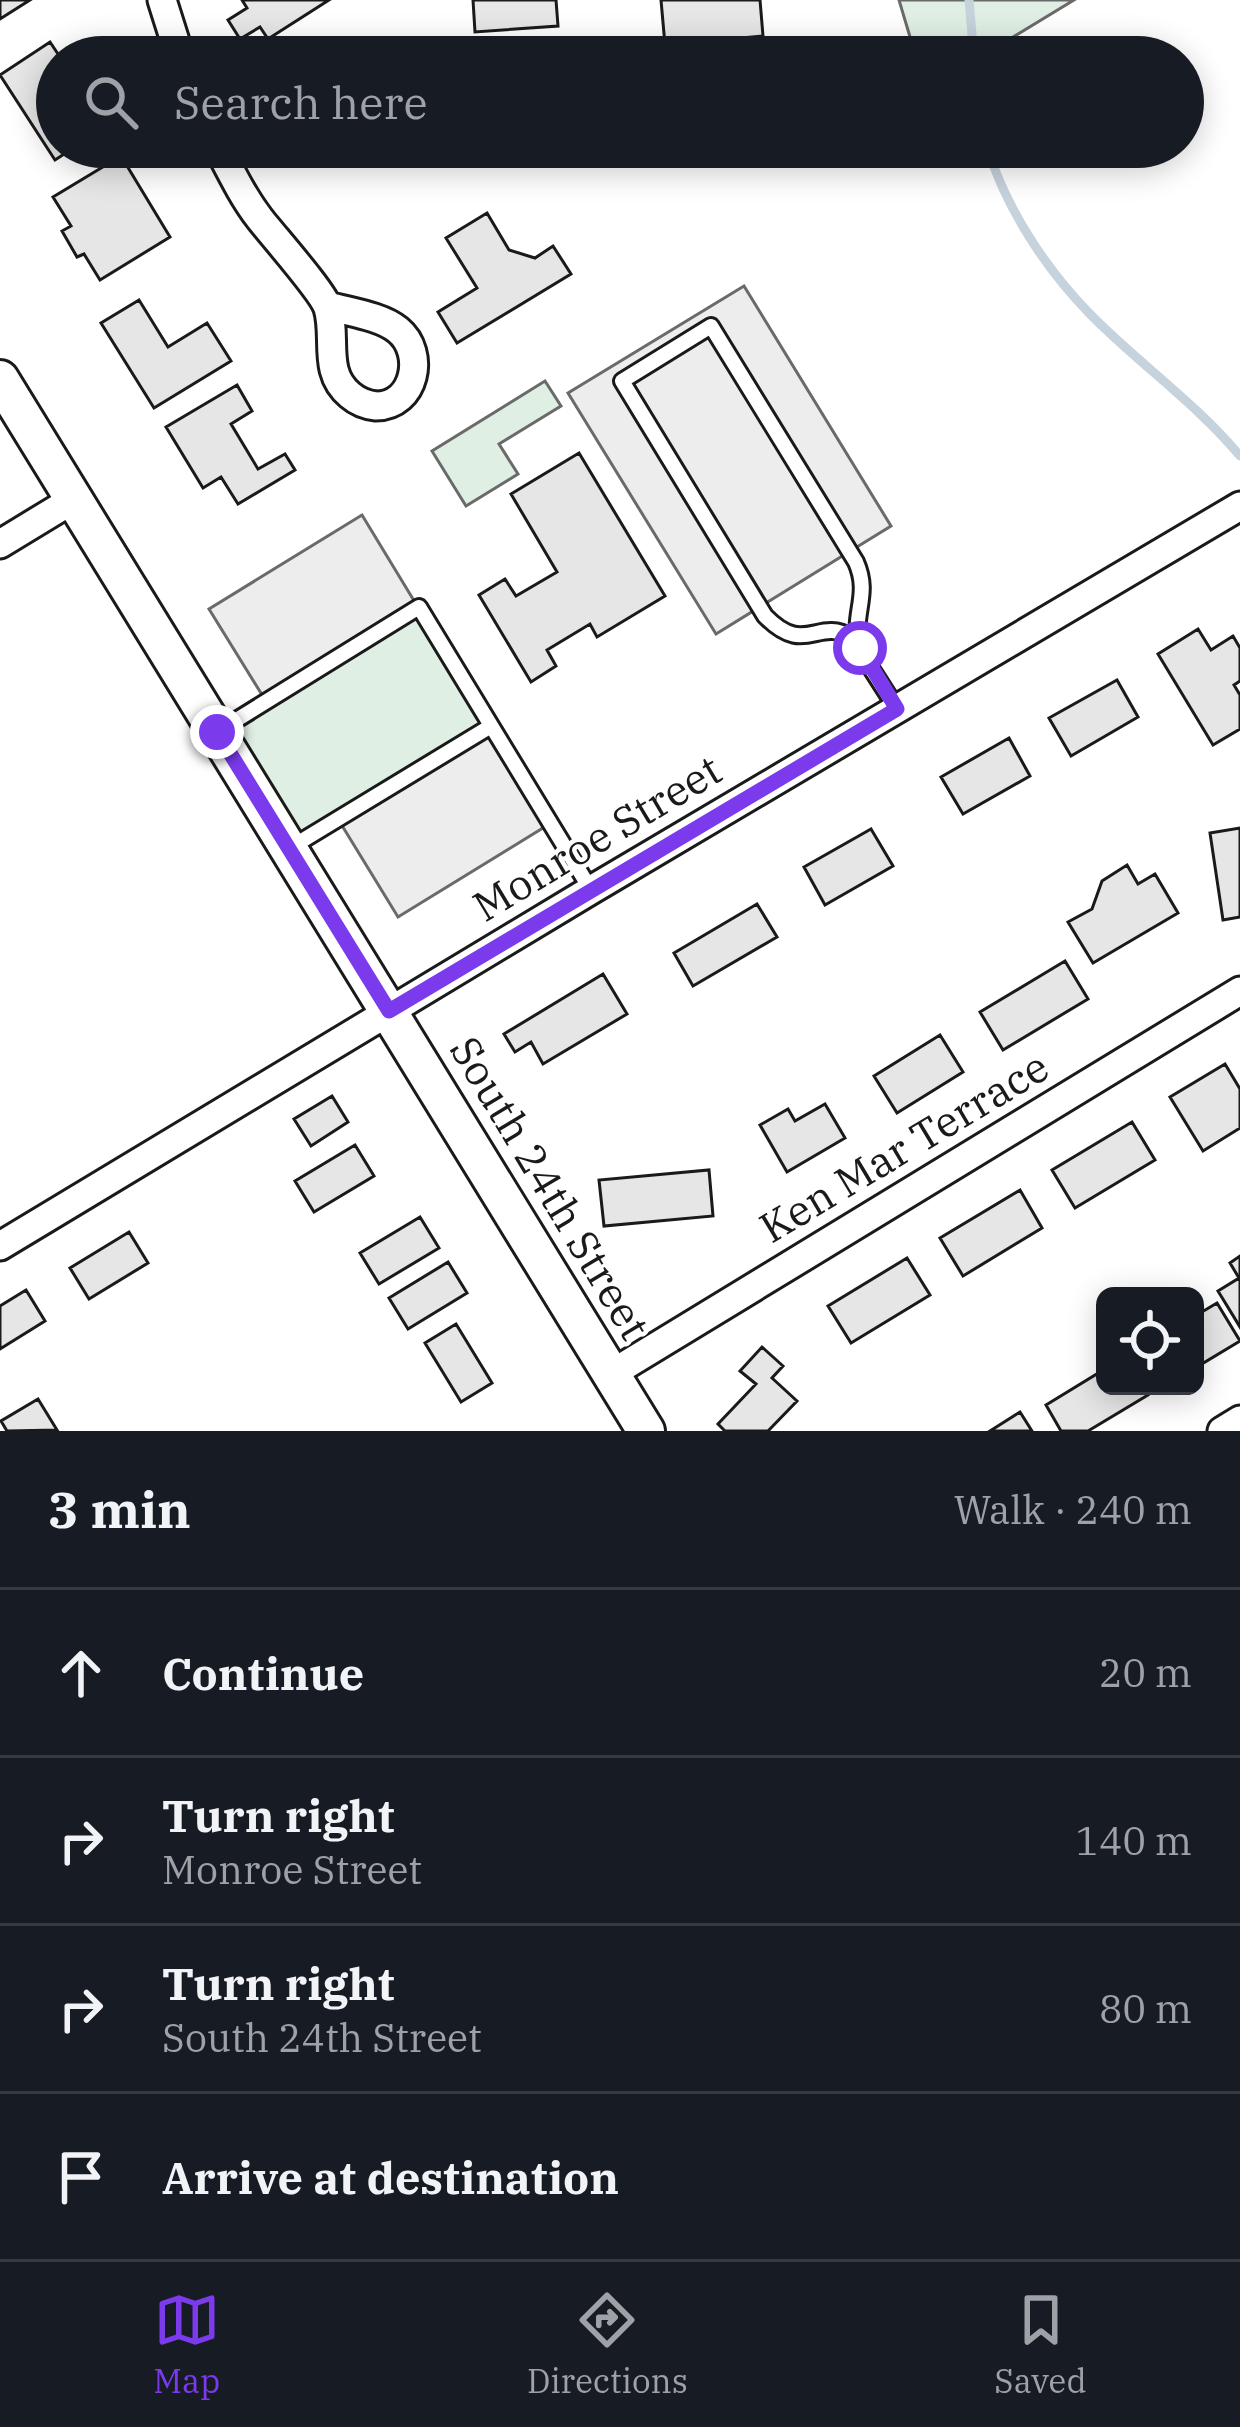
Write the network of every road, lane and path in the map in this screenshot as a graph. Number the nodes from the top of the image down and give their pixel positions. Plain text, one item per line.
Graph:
1 (162, 0) edge
2 (173, 36) edge
3 (230, 168) edge
4 (328, 306) dead end
5 (0, 379) edge
6 (74, 499) junction
7 (1240, 506) edge
8 (0, 544) edge
9 (860, 648) junction
10 (897, 709) junction
11 (491, 726) junction
12 (217, 732) junction
13 (289, 849) junction
14 (591, 890) junction
15 (1240, 991) edge
16 (389, 1011) junction
17 (0, 1246) edge
18 (611, 1374) junction
19 (1240, 1420) edge
20 (646, 1431) edge
21 (1222, 1431) edge

1 - 2 street
3 - 4 street
5 - 6 street, South 24th Street
6 - 8 street
6 - 12 street, South 24th Street
7 - 10 street, Monroe Street
9 - 9 lane
9 - 10 lane
10 - 14 street, Monroe Street
11 - 12 lane
11 - 13 lane
11 - 14 lane
12 - 13 street, South 24th Street
13 - 16 street, South 24th Street
14 - 16 street, Monroe Street
15 - 18 street, Ken Mar Terrace
16 - 17 street, Monroe Street
16 - 18 street, South 24th Street
18 - 20 street, South 24th Street
19 - 21 street

